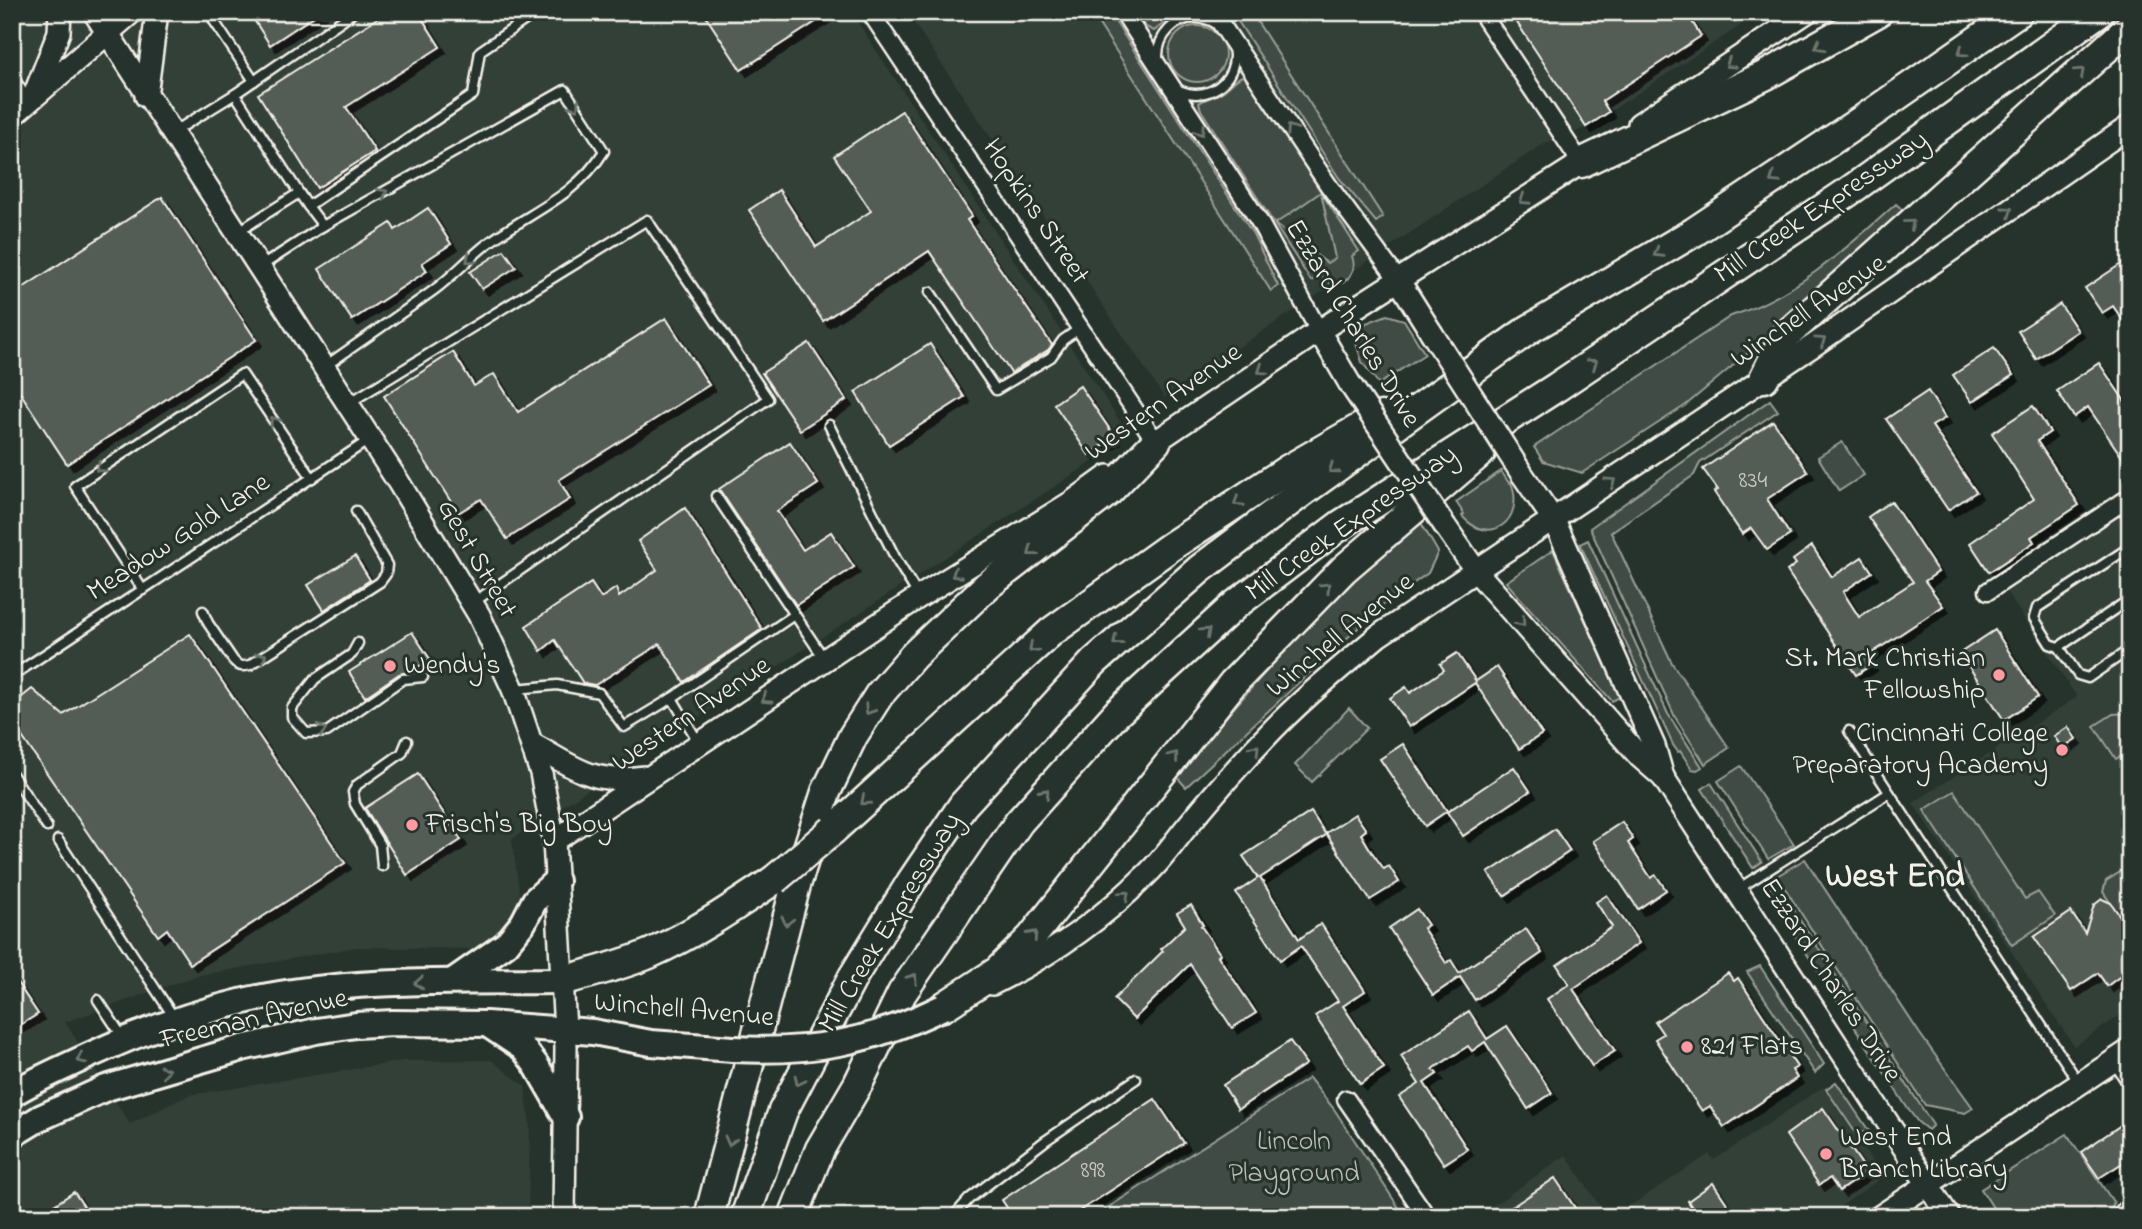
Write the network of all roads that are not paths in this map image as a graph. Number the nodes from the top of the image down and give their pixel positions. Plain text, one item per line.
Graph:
1 (60, 12) edge
2 (94, 12) edge
3 (132, 12) edge
4 (157, 12) edge
5 (354, 12) edge
6 (537, 12) edge
7 (870, 12) edge
8 (1123, 12) edge
9 (1213, 12) edge
10 (1481, 12) edge
11 (1807, 12) edge
12 (1878, 12) edge
13 (2018, 12) edge
14 (2099, 12) edge
15 (214, 21) dead end
16 (2130, 27) edge
17 (108, 34) junction
18 (1228, 36) junction
19 (12, 76) edge
20 (1166, 79) junction
21 (254, 81) junction
22 (235, 94) junction
23 (146, 96) junction
24 (32, 99) junction
25 (12, 116) edge
26 (2130, 126) edge
27 (172, 134) junction
28 (1581, 163) junction
29 (299, 193) junction
30 (308, 206) junction
31 (323, 226) junction
32 (236, 232) junction
33 (260, 268) junction
34 (1399, 281) junction
35 (930, 292) dead end
36 (1080, 328) junction
37 (1528, 330) junction
38 (1318, 331) junction
39 (324, 367) junction
40 (1764, 378) junction
41 (1557, 387) junction
42 (349, 403) junction
43 (829, 425) dead end
44 (372, 438) junction
45 (1156, 442) junction
46 (312, 478) junction
47 (716, 496) dead end
48 (2130, 497) edge
49 (356, 511) dead end
50 (1553, 519) junction
51 (2130, 547) edge
52 (1476, 571) junction
53 (143, 590) junction
54 (1988, 591) dead end
55 (919, 597) junction
56 (2130, 598) edge
57 (472, 604) junction
58 (203, 611) dead end
59 (794, 615) junction
60 (358, 643) dead end
61 (2059, 647) junction
62 (2130, 649) edge
63 (825, 660) junction
64 (12, 676) edge
65 (423, 677) dead end
66 (513, 690) junction
67 (672, 698) junction
68 (1849, 732) dead end
69 (407, 741) dead end
70 (699, 743) junction
71 (534, 745) junction
72 (12, 774) edge
73 (648, 776) junction
74 (1662, 776) junction
75 (1889, 793) junction
76 (47, 827) dead end
77 (58, 840) dead end
78 (554, 841) junction
79 (382, 866) dead end
80 (556, 881) junction
81 (1738, 890) junction
82 (453, 981) junction
83 (561, 981) junction
84 (99, 1000) dead end
85 (943, 1007) junction
86 (176, 1020) junction
87 (486, 1024) junction
88 (565, 1029) junction
89 (124, 1039) junction
90 (2123, 1054) edge
91 (1136, 1079) dead end
92 (2130, 1080) edge
93 (2079, 1083) junction
94 (12, 1094) edge
95 (1346, 1099) dead end
96 (566, 1117) junction
97 (12, 1135) edge
98 (1927, 1184) junction
99 (2130, 1202) edge
100 (564, 1217) edge
101 (709, 1217) edge
102 (745, 1217) edge
103 (793, 1217) edge
104 (953, 1217) edge
105 (1426, 1217) edge
106 (1879, 1217) edge
107 (1949, 1217) edge
108 (2118, 1217) edge

1 - 24 main road
2 - 17 main road, Gest Street
3 - 17 main road
4 - 23 main road
5 - 21 lane
6 - 30 lane
7 - 36 street, Hopkins Street
8 - 20 street, Ezzard Charles Drive
9 - 18 street, Ezzard Charles Drive
10 - 28 street
11 -> 28 main road, Western Avenue
12 -> 28 highway
13 -> 37 highway, Mill Creek Expressway
41 -> 14 highway, Mill Creek Expressway
15 - 21 lane
40 -> 16 highway
17 - 23 main road, Gest Street
17 - 24 main road
18 - 20 lane
18 - 20 lane
34 -> 18 street, Ezzard Charles Drive
19 - 24 lane
20 -> 38 street, Ezzard Charles Drive
21 - 22 lane
22 - 27 lane
22 - 29 lane
23 - 27 main road, Gest Street
24 - 25 main road
40 -> 26 main road, Winchell Avenue
27 - 32 main road, Gest Street
28 -> 34 main road, Western Avenue
29 - 30 lane
29 - 32 lane
30 - 31 lane
31 - 33 lane
31 -> 39 lane
32 - 33 main road, Gest Street
33 - 39 main road, Gest Street
34 - 38 main road, Western Avenue
34 - 50 main road, Ezzard Charles Drive, bridge
35 - 36 lane
36 - 45 street, Hopkins Street
37 -> 83 highway, bridge
37 -> 102 highway, Mill Creek Expressway
38 -> 45 main road, Western Avenue
38 - 52 main road, Ezzard Charles Drive, bridge
39 - 42 main road, Gest Street
50 -> 40 main road, Winchell Avenue
85 -> 41 highway
103 -> 41 highway, Mill Creek Expressway
42 - 44 main road, Gest Street
42 - 57 lane
43 - 55 lane
44 - 46 lane, Meadow Gold Lane
44 - 57 main road, Gest Street
45 -> 55 main road, Western Avenue
45 -> 101 highway
46 - 53 lane, Meadow Gold Lane
46 -> 53 lane
47 - 59 lane
48 - 54 street
58 -> 49 lane
50 - 52 main road, Winchell Avenue
50 - 74 main road, Ezzard Charles Drive
51 - 61 lane
52 -> 74 main road, Ezzard Charles Drive
85 -> 52 main road, Winchell Avenue
53 - 64 lane, Meadow Gold Lane
55 - 63 main road, Western Avenue
56 - 61 lane
57 - 66 main road, Gest Street
59 - 63 lane
59 - 67 lane
60 -> 65 lane
61 - 62 lane
63 -> 70 main road, Western Avenue
66 - 67 lane
66 - 71 main road, Gest Street
67 - 70 lane
68 - 75 lane
69 - 79 lane
70 - 73 main road, Western Avenue
71 - 73 main road
71 - 78 main road, Gest Street
72 - 76 lane
73 - 78 main road, Western Avenue
74 - 81 main road, Ezzard Charles Drive
75 - 81 lane
75 - 93 lane
77 - 86 lane
78 - 80 main road, Gest Street
80 - 82 main road
80 - 83 main road, Gest Street
81 - 98 main road, Ezzard Charles Drive
82 - 83 main road, Freeman Avenue
82 -> 86 main road, Freeman Avenue
83 - 88 main road, Gest Street
84 - 89 lane
85 - 88 main road, Winchell Avenue, bridge
86 - 89 main road, Freeman Avenue
87 - 88 main road, Freeman Avenue
87 - 96 main road
97 -> 87 main road, Freeman Avenue
88 - 96 main road, Gest Street
89 -> 94 main road, Freeman Avenue
90 - 92 street
90 - 93 main road
91 - 104 lane
93 - 98 main road
95 - 105 street
96 - 100 main road, Gest Street
98 - 106 main road
98 - 107 main road, Ezzard Charles Drive
99 - 108 lane

